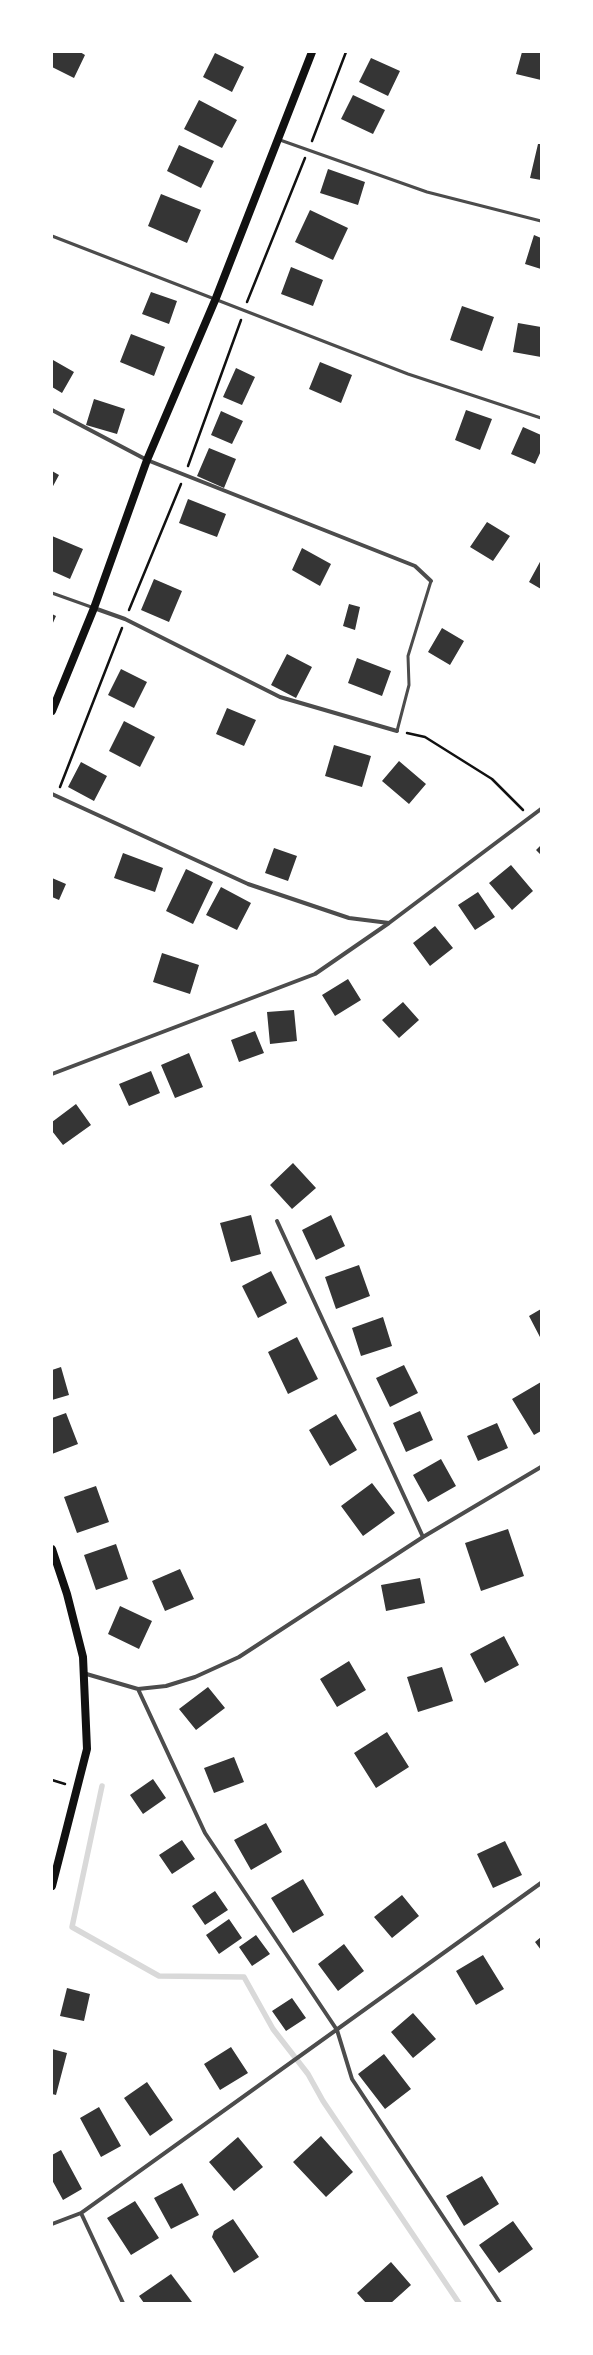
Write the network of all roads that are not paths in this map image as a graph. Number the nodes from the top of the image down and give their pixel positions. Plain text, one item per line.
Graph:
1 (312, 52) edge
2 (279, 139) junction
3 (541, 221) edge
4 (52, 236) edge
5 (216, 298) junction
6 (52, 410) edge
7 (541, 418) edge
8 (147, 460) junction
9 (431, 581) joint
10 (52, 593) edge
11 (94, 608) junction
12 (52, 711) edge
13 (397, 731) joint
14 (52, 794) edge
15 (541, 809) edge
16 (389, 923) junction
17 (52, 1074) edge
18 (277, 1220) dead end
19 (541, 1467) edge
20 (423, 1537) junction
21 (52, 1549) edge
22 (83, 1673) junction
23 (138, 1689) junction
24 (541, 1883) edge
25 (52, 1886) edge
26 (337, 2030) junction
27 (81, 2213) junction
28 (52, 2224) edge
29 (123, 2303) edge
30 (500, 2303) edge

1 - 2 main road
2 - 3 lane
2 - 5 main road
4 - 5 lane
5 - 7 lane
5 - 8 main road
6 - 8 street
8 - 9 street
8 - 11 main road
9 - 13 lane
10 - 11 lane
11 - 12 main road
11 - 13 street
14 - 16 street
15 - 16 street
16 - 17 street
18 - 20 street
19 - 20 street
20 - 23 street
21 - 22 main road
22 - 23 street
22 - 25 main road
23 - 26 street
24 - 26 street
26 - 27 street
26 - 30 street
27 - 28 street
27 - 29 street

